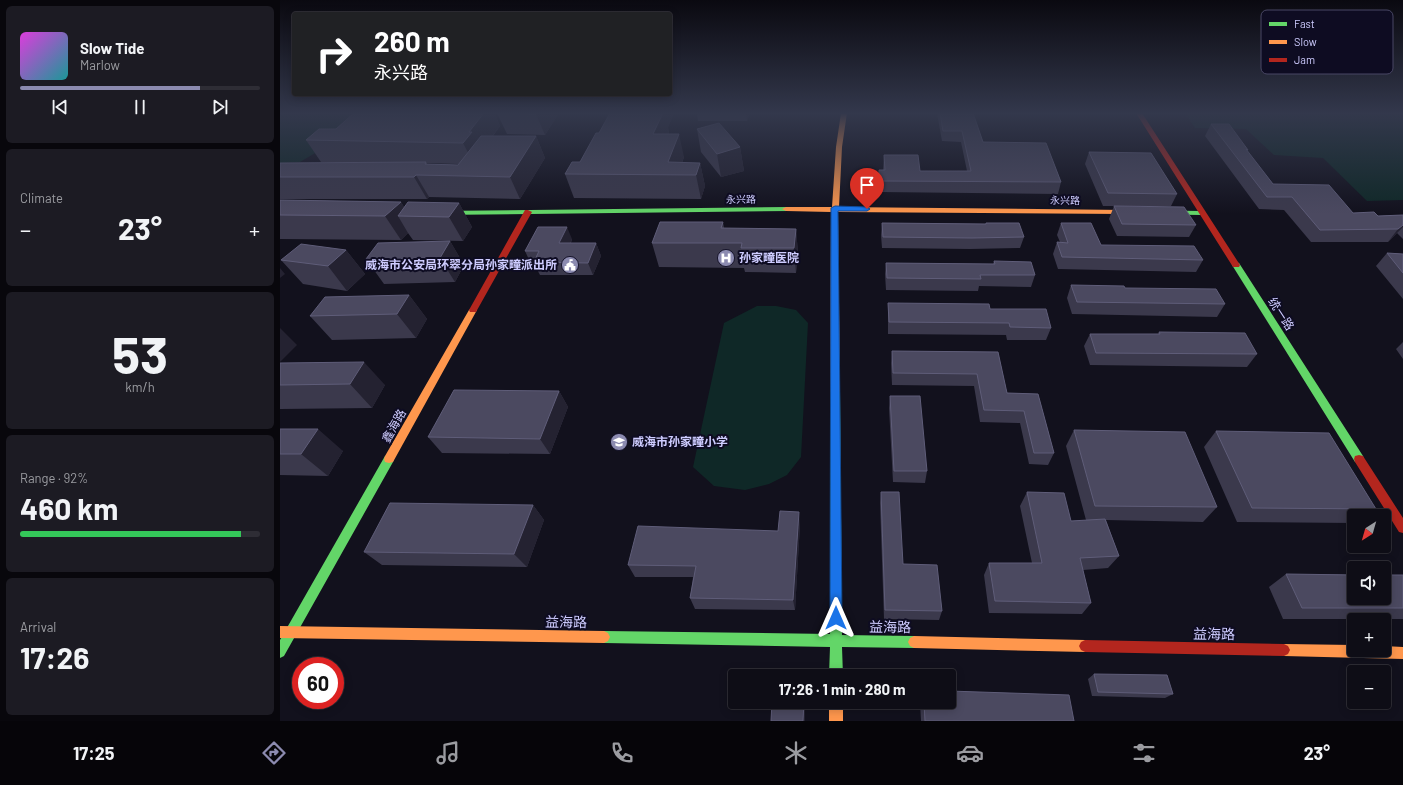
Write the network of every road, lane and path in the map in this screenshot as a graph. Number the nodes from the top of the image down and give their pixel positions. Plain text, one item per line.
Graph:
1 (840, 147) edge
2 (1160, 147) edge
3 (835, 208) junction
4 (528, 212) junction
5 (427, 213) edge
6 (1202, 213) junction
7 (1403, 528) edge
8 (280, 632) edge
9 (291, 632) junction
10 (836, 640) junction
11 (280, 652) edge
12 (1403, 653) edge
13 (836, 669) edge
14 (836, 709) edge
15 (836, 721) edge

1 - 3 main road
2 - 6 main road, 统一路
3 - 4 main road, 永兴路
3 - 6 main road, 永兴路
3 - 10 main road
4 - 5 main road, 永兴路
4 - 9 main road, 鑫海路
6 - 7 main road, 统一路
8 - 9 main road, 益海路
9 - 10 main road, 益海路
9 - 11 main road, 鑫海路
10 - 12 main road, 益海路
10 - 13 main road
14 - 15 main road

